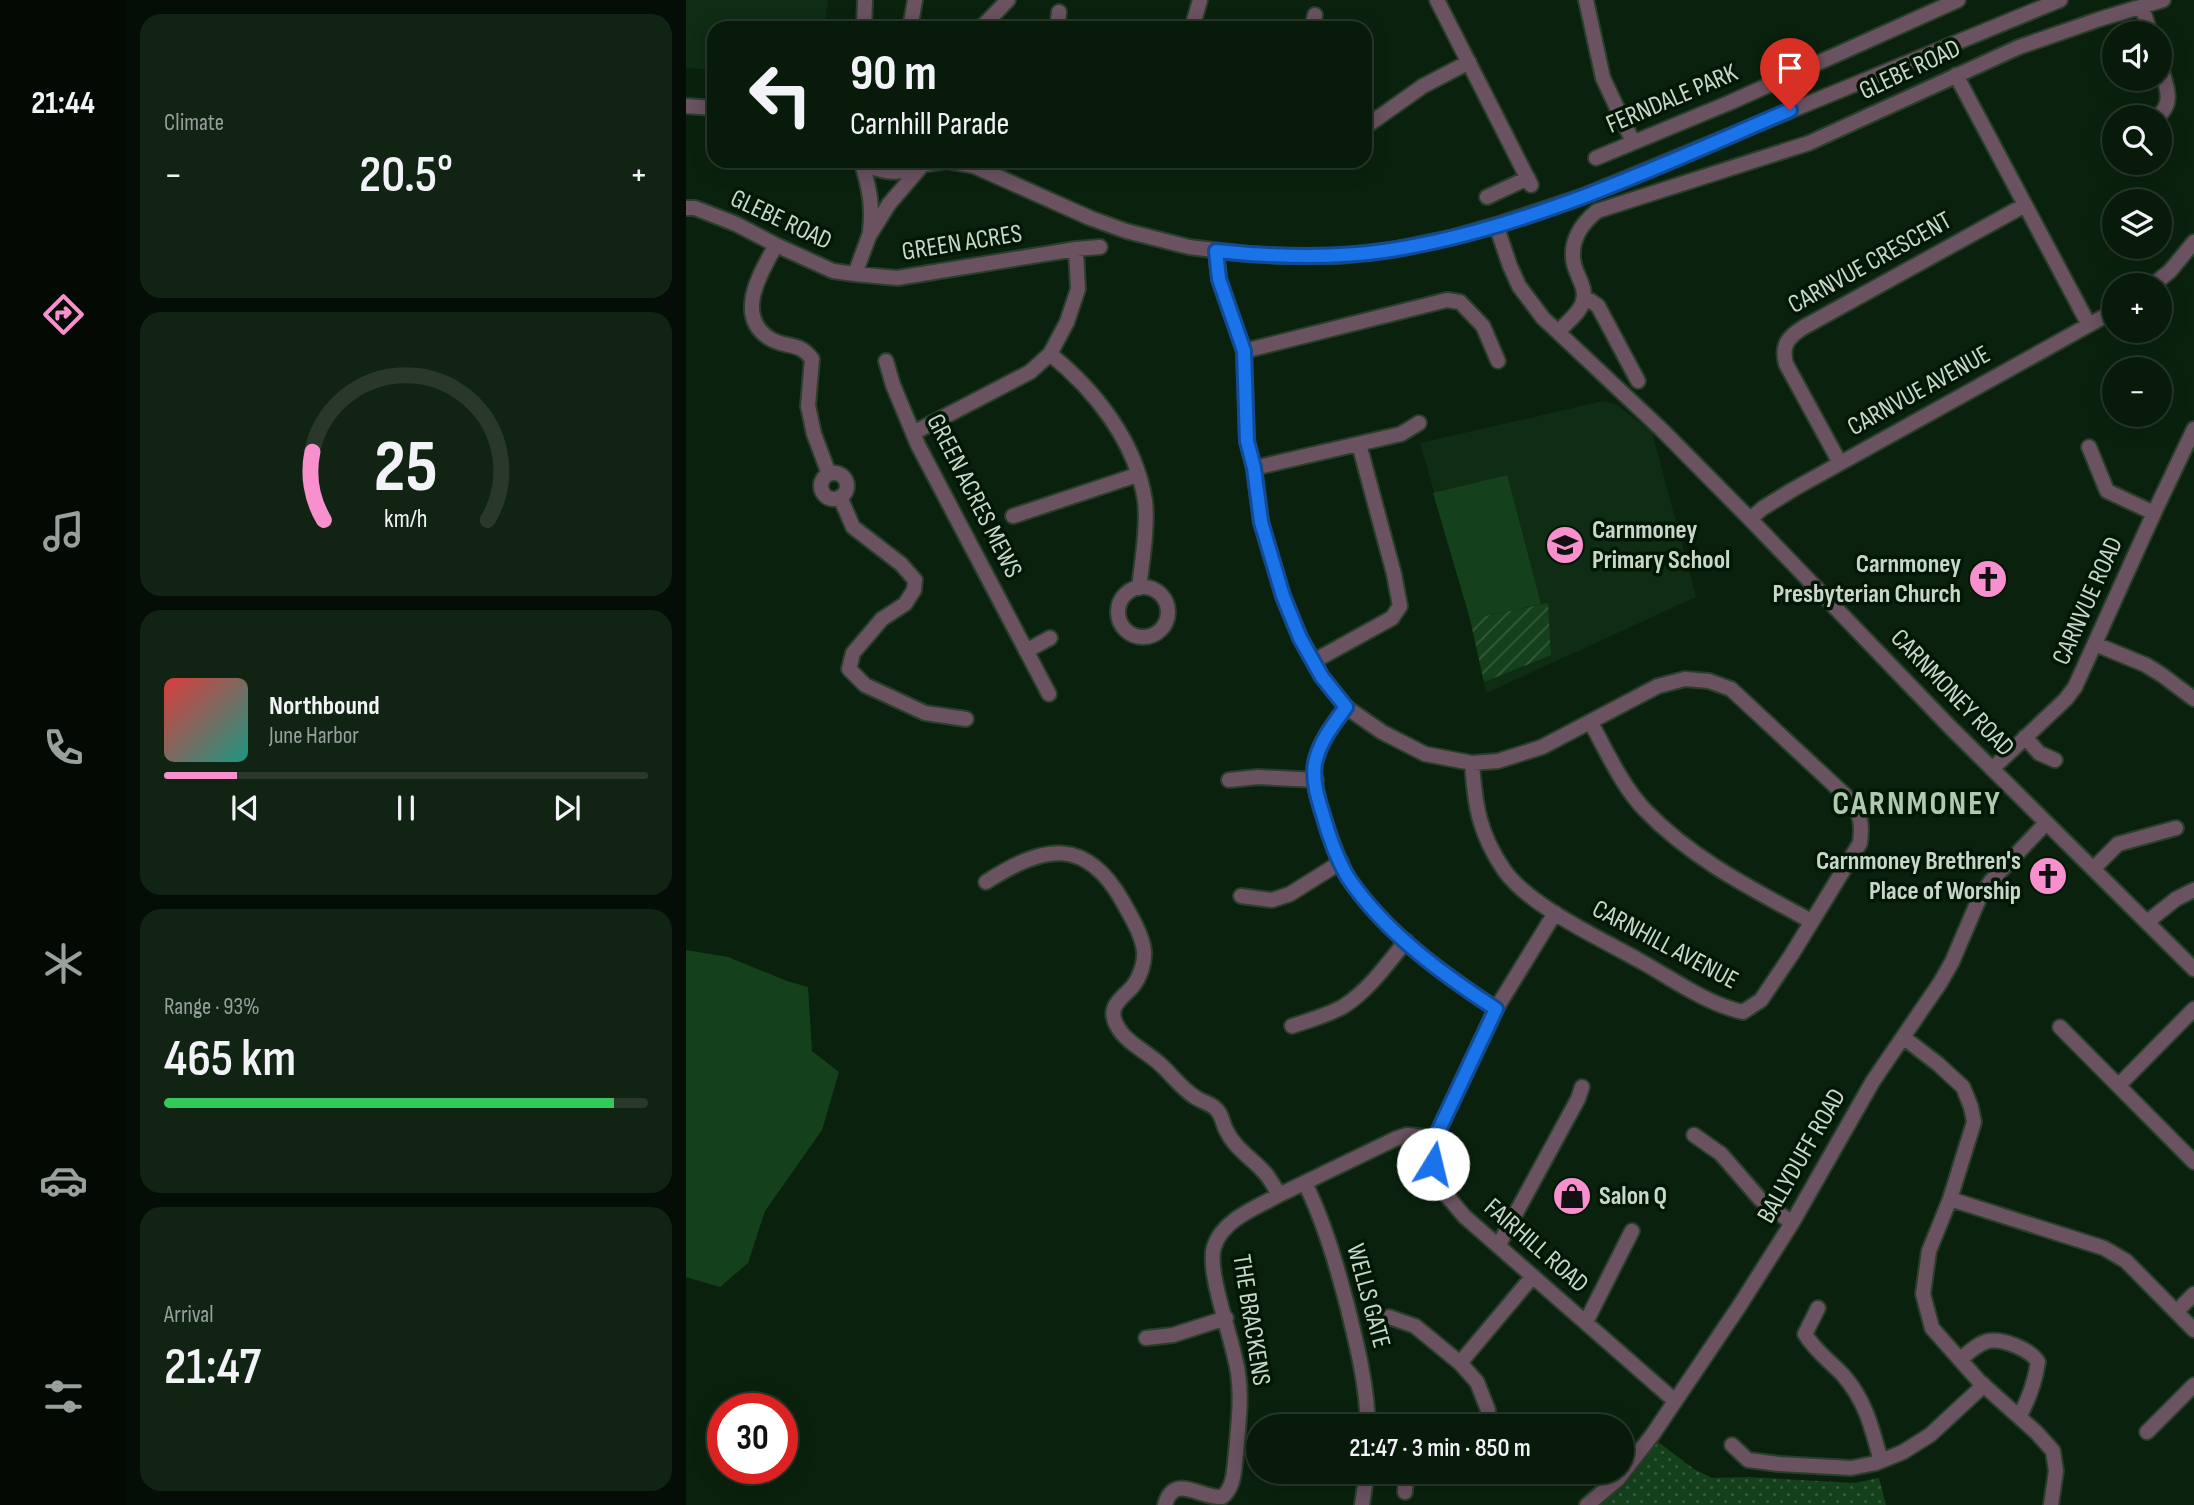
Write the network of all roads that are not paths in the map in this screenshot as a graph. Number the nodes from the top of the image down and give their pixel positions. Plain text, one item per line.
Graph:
1 (915, 0) edge
2 (1008, 0) edge
3 (1200, 0) edge
4 (1437, 0) edge
5 (1586, 0) edge
6 (1958, 0) edge
7 (2060, 0) edge
8 (2163, 0) edge
9 (2142, 6) junction
10 (1059, 12) dead end
11 (911, 21) edge
12 (988, 21) edge
13 (1058, 21) edge
14 (1194, 21) edge
15 (2146, 21) edge
16 (1469, 62) junction
17 (1956, 75) junction
18 (686, 106) edge
19 (707, 108) edge
20 (1372, 122) edge
21 (1633, 142) junction
22 (1596, 158) dead end
23 (863, 168) edge
24 (875, 168) edge
25 (916, 168) edge
26 (922, 168) edge
27 (976, 168) edge
28 (1001, 168) edge
29 (1020, 186) junction
30 (1487, 197) dead end
31 (2025, 205) junction
32 (686, 208) edge
33 (1496, 225) junction
34 (869, 236) junction
35 (2194, 242) edge
36 (776, 245) junction
37 (1100, 247) dead end
38 (1076, 249) junction
39 (1216, 251) junction
40 (2168, 273) edge
41 (855, 274) junction
42 (1583, 300) junction
43 (2102, 318) edge
44 (2089, 325) junction
45 (1558, 332) junction
46 (1244, 351) junction
47 (1050, 354) junction
48 (886, 361) dead end
49 (1498, 361) dead end
50 (1638, 380) dead end
51 (1419, 422) dead end
52 (2194, 429) edge
53 (913, 433) junction
54 (1359, 444) junction
55 (2089, 447) dead end
56 (1840, 463) junction
57 (1254, 468) junction
58 (1138, 475) junction
59 (2154, 513) junction
60 (1013, 516) dead end
61 (1750, 519) junction
62 (1139, 588) dead end
63 (1050, 638) dead end
64 (2095, 645) junction
65 (1026, 651) junction
66 (1314, 661) junction
67 (1049, 694) dead end
68 (2194, 699) edge
69 (1346, 707) junction
70 (966, 719) dead end
71 (1591, 723) junction
72 (2025, 737) junction
73 (2055, 760) dead end
74 (1472, 763) junction
75 (1992, 769) junction
76 (1229, 780) dead end
77 (1316, 780) junction
78 (2046, 823) junction
79 (2176, 828) dead end
80 (1341, 862) junction
81 (2093, 869) junction
82 (986, 882) dead end
83 (2194, 890) edge
84 (1241, 895) dead end
85 (1555, 913) junction
86 (1811, 921) junction
87 (2147, 922) junction
88 (1406, 941) junction
89 (2194, 969) edge
90 (1496, 1009) junction
91 (2194, 1009) edge
92 (1292, 1026) dead end
93 (2060, 1027) dead end
94 (1903, 1037) junction
95 (2119, 1085) junction
96 (1583, 1087) dead end
97 (1694, 1135) dead end
98 (1435, 1138) junction
99 (2194, 1163) edge
100 (1305, 1183) junction
101 (1279, 1195) junction
102 (1950, 1199) junction
103 (1792, 1223) junction
104 (1632, 1231) dead end
105 (1498, 1246) junction
106 (1533, 1276) junction
107 (2194, 1294) edge
108 (1818, 1308) dead end
109 (2176, 1312) junction
110 (1389, 1317) dead end
111 (1226, 1318) junction
112 (1586, 1322) junction
113 (2194, 1330) edge
114 (1146, 1338) dead end
115 (1960, 1360) junction
116 (1460, 1363) junction
117 (1984, 1385) junction
118 (2194, 1385) edge
119 (1675, 1401) junction
120 (1488, 1410) dead end
121 (1367, 1414) edge
122 (2019, 1418) junction
123 (2147, 1432) dead end
124 (1732, 1445) dead end
125 (1881, 1461) junction
126 (1365, 1484) edge
127 (1405, 1484) edge
128 (1405, 1492) dead end
129 (1165, 1505) edge
130 (1362, 1505) edge
131 (1587, 1505) edge
132 (2051, 1505) edge

1 - 11 street
2 - 12 street
3 - 14 street
4 - 16 street
5 - 21 street
6 - 21 street, FERNDALE PARK
7 - 33 street
8 - 9 street, GLEBE ROAD
9 - 15 street
9 - 17 street, GLEBE ROAD
10 - 13 street
16 - 20 street
16 - 30 street
17 - 31 street
17 - 42 street, GLEBE ROAD
18 - 19 street
21 - 22 street, FERNDALE PARK
23 - 34 street
24 - 25 street
26 - 34 street
27 - 29 street
28 - 29 street
29 - 39 street
31 - 44 street
31 - 56 street, CARNVUE CRESCENT
32 - 36 street, GLEBE ROAD
33 - 39 street
33 - 45 street, CARNMONEY ROAD
34 - 41 street
35 - 40 street
36 - 41 street, GLEBE ROAD
36 - 70 street
37 - 38 street, GREEN ACRES
38 - 41 street, GREEN ACRES
38 - 47 street
39 - 46 street
42 - 45 street
42 - 50 street
43 - 44 street, CARNVUE AVENUE
44 - 56 street, CARNVUE AVENUE
45 - 61 street, CARNMONEY ROAD
46 - 49 street
46 - 57 street
47 - 53 street
47 - 58 street
48 - 53 street, GREEN ACRES MEWS
51 - 54 street
52 - 59 street, CARNVUE ROAD
53 - 65 street, GREEN ACRES MEWS
54 - 57 street
54 - 66 street
55 - 59 street
56 - 61 street, CARNVUE AVENUE
57 - 66 street
58 - 60 street
58 - 62 street
59 - 64 street, CARNVUE ROAD
61 - 75 street, CARNMONEY ROAD
63 - 65 street
64 - 68 street
64 - 72 street, CARNVUE ROAD
65 - 67 street, GREEN ACRES MEWS
66 - 69 street
69 - 74 street
69 - 77 street
71 - 74 street, CARNHILL AVENUE
71 - 86 street
71 - 86 street, CARNHILL AVENUE
72 - 73 street
72 - 75 street, CARNVUE ROAD
74 - 85 street, CARNHILL AVENUE
75 - 78 street, CARNMONEY ROAD
76 - 77 street
77 - 80 street
78 - 81 street, CARNMONEY ROAD
78 - 94 street, BALLYDUFF ROAD
79 - 81 street
80 - 84 street
80 - 88 street
81 - 87 street, CARNMONEY ROAD
82 - 101 street
83 - 87 street
85 - 86 street, CARNHILL AVENUE
85 - 90 street, FAIRHILL ROAD
87 - 89 street, CARNMONEY ROAD
88 - 90 street
88 - 92 street
90 - 98 street, FAIRHILL ROAD
91 - 95 street
93 - 95 street
94 - 102 street
94 - 103 street, BALLYDUFF ROAD
95 - 99 street
96 - 105 street
97 - 103 street
98 - 100 street, THE BRACKENS
98 - 105 street, FAIRHILL ROAD
100 - 101 street, THE BRACKENS
100 - 121 street, WELLS GATE
101 - 111 street, THE BRACKENS
102 - 109 street
102 - 115 street
103 - 119 street, BALLYDUFF ROAD
104 - 112 street
105 - 106 street, FAIRHILL ROAD
106 - 112 street, FAIRHILL ROAD
106 - 116 street
107 - 109 street
108 - 125 street
109 - 113 street
110 - 116 street
111 - 114 street
111 - 129 street, THE BRACKENS
112 - 119 street, FAIRHILL ROAD
115 - 117 street
115 - 122 street
116 - 120 street
117 - 122 street
117 - 125 street
118 - 123 street
119 - 131 street, BALLYDUFF ROAD
122 - 132 street
124 - 125 street
126 - 130 street
127 - 128 street

